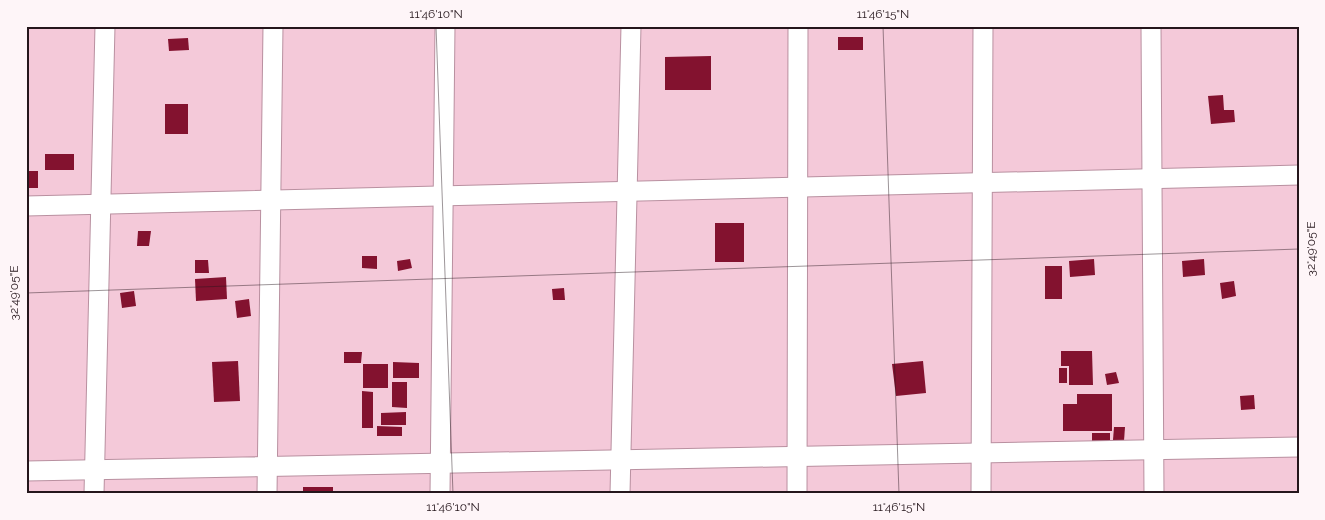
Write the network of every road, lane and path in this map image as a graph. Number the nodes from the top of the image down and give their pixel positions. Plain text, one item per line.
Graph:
1 (105, 26) edge
2 (273, 26) edge
3 (445, 26) edge
4 (631, 26) edge
5 (798, 26) edge
6 (983, 26) edge
7 (1151, 26) edge
8 (1299, 175) edge
9 (1151, 179) junction
10 (983, 183) junction
11 (797, 188) junction
12 (626, 192) junction
13 (444, 196) junction
14 (270, 200) junction
15 (101, 205) junction
16 (26, 206) edge
17 (1299, 448) edge
18 (1153, 450) junction
19 (981, 453) junction
20 (796, 457) junction
21 (621, 460) junction
22 (440, 464) junction
23 (266, 467) junction
24 (94, 470) junction
25 (26, 471) edge
26 (94, 494) edge
27 (267, 494) edge
28 (440, 494) edge
29 (620, 494) edge
30 (797, 494) edge
31 (981, 494) edge
32 (1154, 494) edge

1 - 15 street
2 - 14 street
3 - 13 street
4 - 12 street
5 - 11 street
6 - 10 street
7 - 9 street
8 - 9 street
9 - 10 street
9 - 18 street
10 - 11 street
10 - 19 street
11 - 12 street
11 - 20 street
12 - 13 street
12 - 21 street
13 - 14 street
13 - 22 street
14 - 15 street
14 - 23 street
15 - 16 street
15 - 24 street
17 - 18 street
18 - 19 street
18 - 32 street
19 - 20 street
19 - 31 street
20 - 21 street
20 - 30 street
21 - 22 street
21 - 29 street
22 - 23 street
22 - 28 street
23 - 24 street
23 - 27 street
24 - 25 street
24 - 26 street

